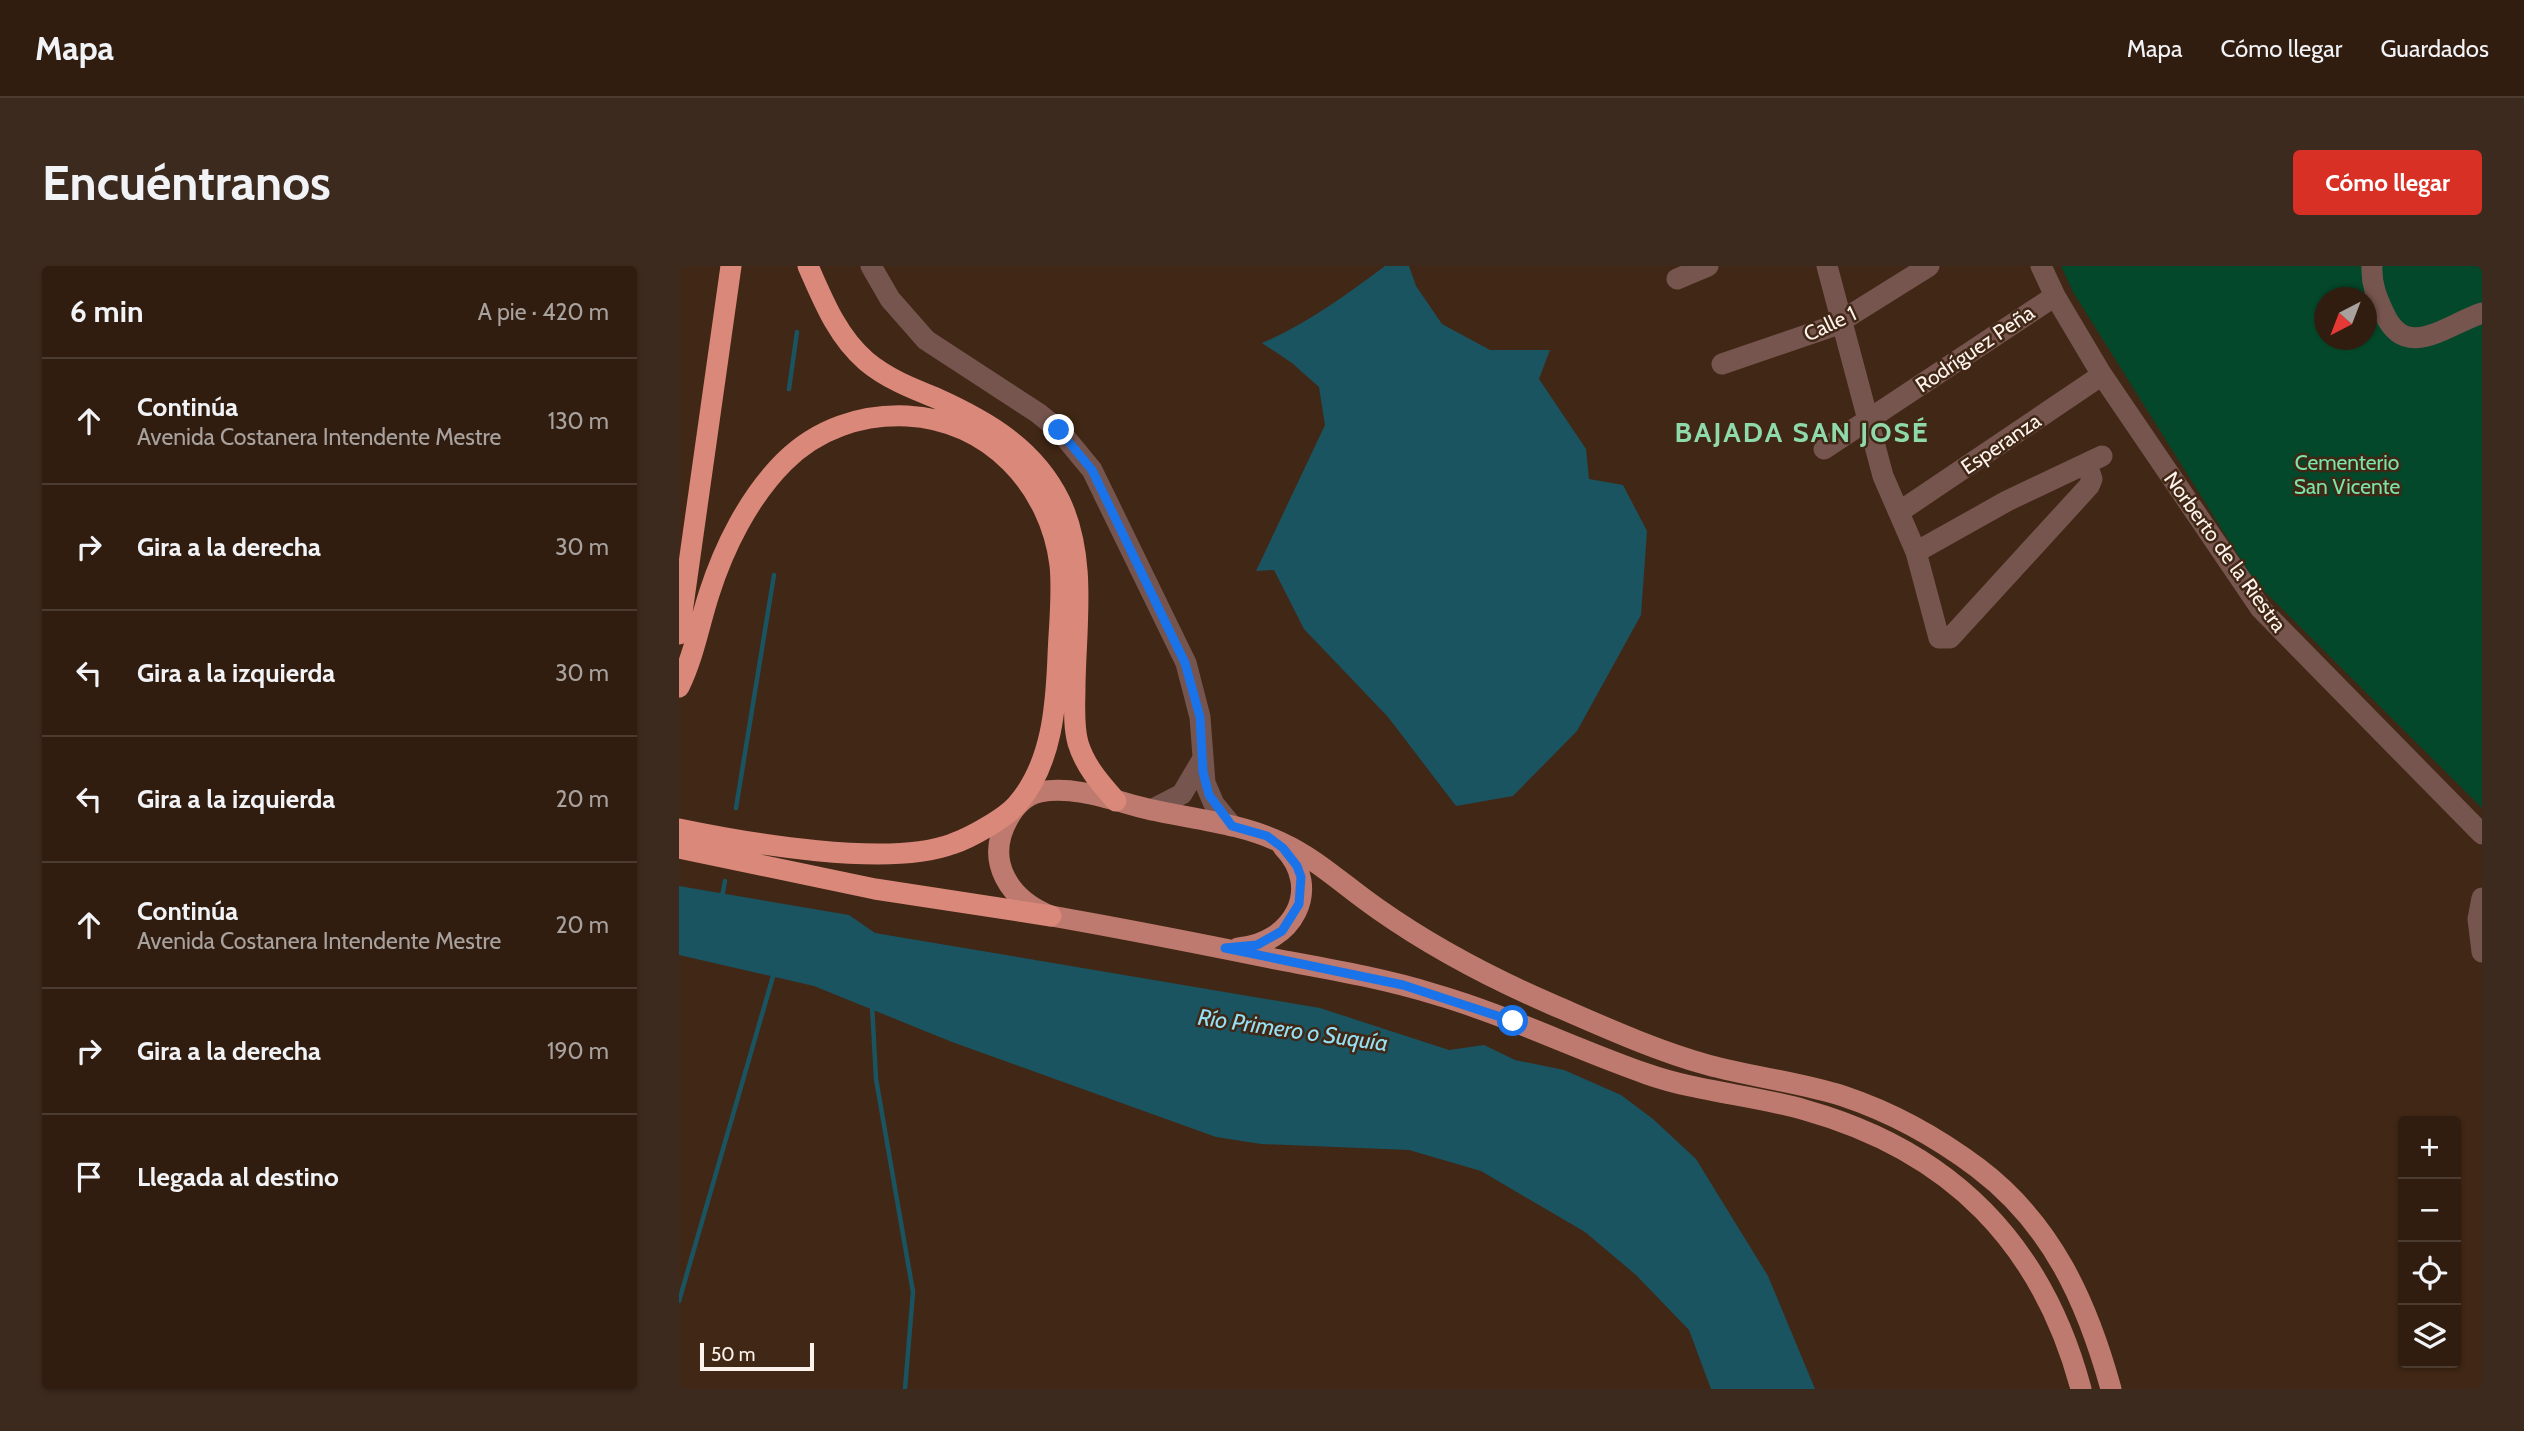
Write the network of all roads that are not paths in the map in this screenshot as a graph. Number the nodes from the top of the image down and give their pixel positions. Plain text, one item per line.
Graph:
1 (731, 266) edge
2 (808, 266) edge
3 (871, 266) edge
4 (1708, 266) edge
5 (1827, 266) edge
6 (1929, 266) edge
7 (2042, 266) edge
8 (2372, 266) edge
9 (1677, 279) dead end
10 (2055, 296) junction
11 (2482, 313) edge
12 (1842, 322) junction
13 (1722, 363) dead end
14 (2102, 375) junction
15 (1869, 419) junction
16 (1824, 449) dead end
17 (1899, 512) junction
18 (1916, 552) junction
19 (679, 634) edge
20 (679, 687) edge
21 (1203, 758) junction
22 (1116, 801) junction
23 (1019, 804) junction
24 (1151, 810) junction
25 (1232, 826) junction
26 (679, 829) edge
27 (2482, 834) edge
28 (1267, 836) junction
29 (679, 848) edge
30 (2482, 898) edge
31 (1052, 916) junction
32 (1225, 948) junction
33 (2482, 951) edge
34 (2081, 1389) edge
35 (2111, 1389) edge

1 - 19 highway
2 - 22 highway
3 - 21 street
4 - 9 street
5 - 12 street
6 - 12 street, Calle 1
7 - 10 street, Norberto de la Riestra
8 - 11 street
10 - 14 street, Norberto de la Riestra
10 - 15 street, Rodríguez Peña
12 - 13 street, Calle 1
12 - 15 street
14 - 17 street, Esperanza
14 - 27 street, Norberto de la Riestra
15 - 16 street, Rodríguez Peña
15 - 17 street
17 - 18 street
18 - 18 street
20 - 23 highway
21 - 24 street
21 - 25 street
22 - 23 main road
22 - 24 main road
23 - 26 highway
23 - 31 main road
24 - 25 main road
25 - 28 main road
28 - 32 main road
28 - 35 main road
29 - 31 highway
30 - 33 street
31 - 32 main road
32 - 34 main road

